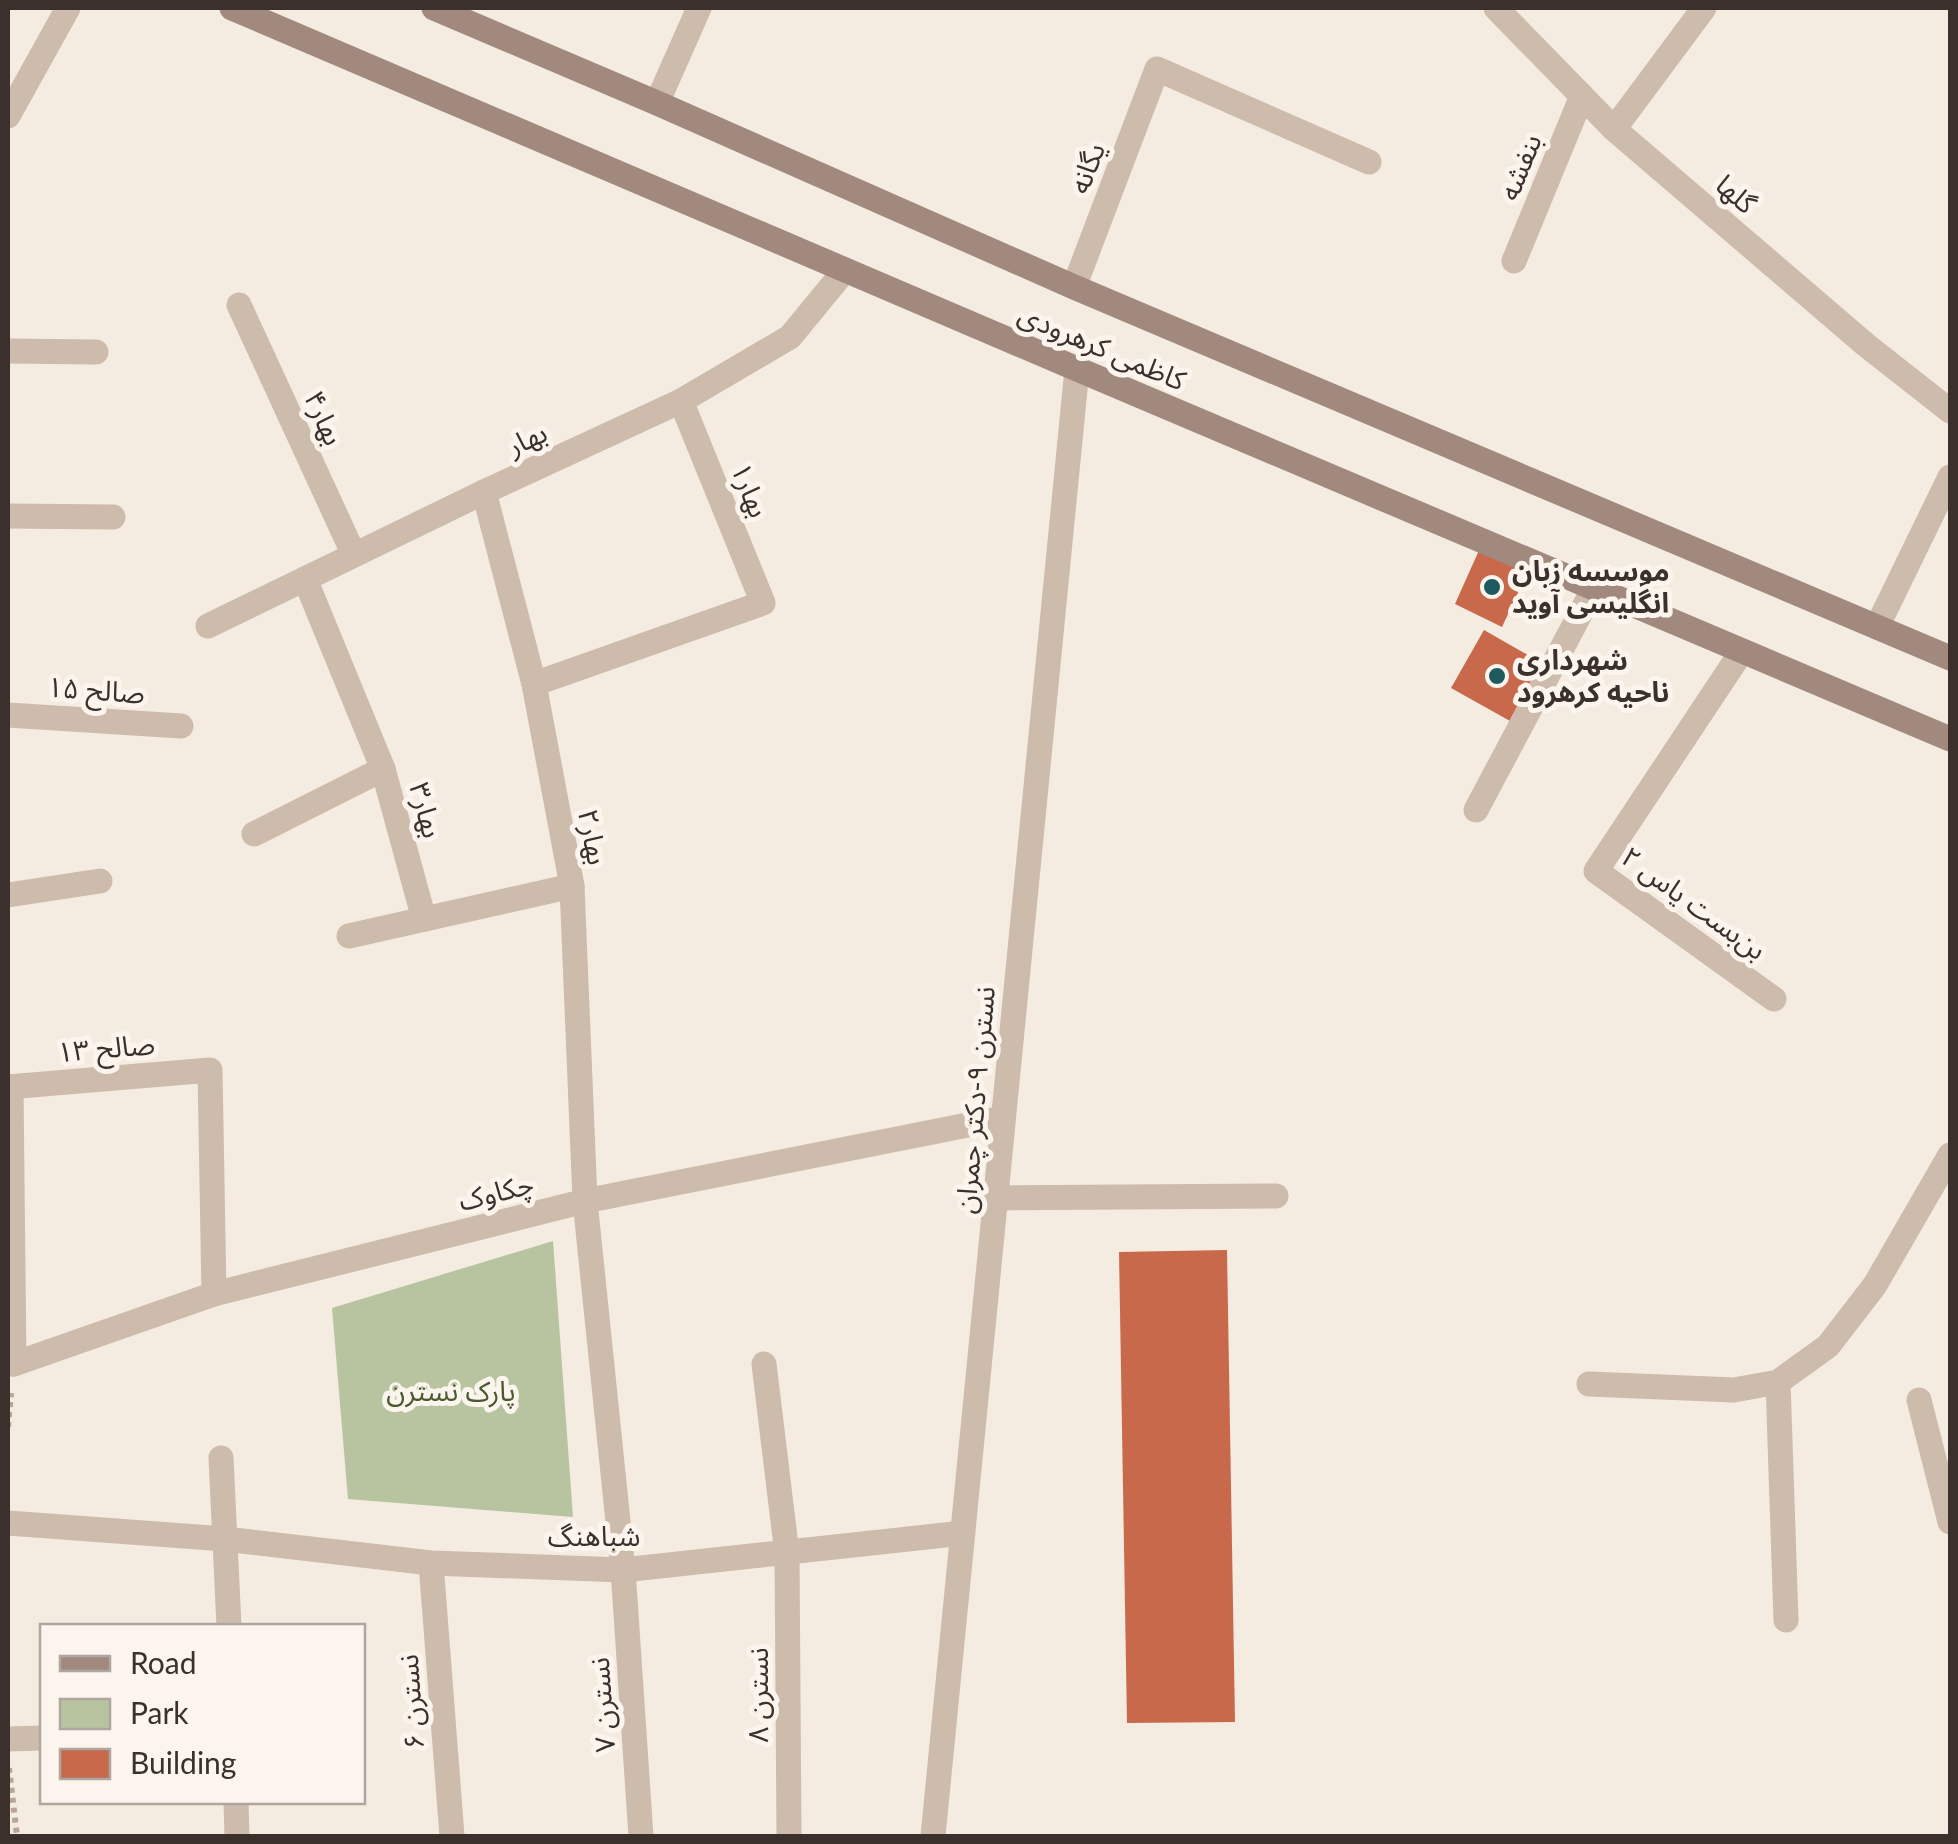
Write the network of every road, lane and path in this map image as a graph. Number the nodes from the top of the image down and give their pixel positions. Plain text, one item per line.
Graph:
1 (68, 8) edge
2 (232, 8) edge
3 (434, 8) edge
4 (699, 8) edge
5 (1496, 8) edge
6 (1704, 8) edge
7 (1582, 96) junction
8 (656, 103) junction
9 (8, 116) edge
10 (1614, 129) junction
11 (1368, 162) dead end
12 (1514, 261) dead end
13 (845, 270) junction
14 (1074, 288) junction
15 (240, 304) dead end
16 (8, 351) edge
17 (96, 352) dead end
18 (1076, 369) junction
19 (682, 401) junction
20 (1950, 410) edge
21 (1950, 476) edge
22 (484, 492) junction
23 (8, 516) edge
24 (113, 516) dead end
25 (354, 555) junction
26 (306, 579) junction
27 (1594, 588) junction
28 (208, 626) dead end
29 (1877, 627) junction
30 (1742, 650) junction
31 (1950, 658) edge
32 (534, 684) junction
33 (8, 714) edge
34 (180, 726) dead end
35 (1950, 739) edge
36 (383, 768) junction
37 (1476, 810) dead end
38 (254, 834) dead end
39 (100, 881) dead end
40 (572, 886) junction
41 (8, 895) edge
42 (424, 919) junction
43 (349, 936) dead end
44 (1774, 999) dead end
45 (9, 1087) edge
46 (1004, 1118) junction
47 (1950, 1155) edge
48 (1276, 1196) dead end
49 (997, 1198) junction
50 (585, 1201) junction
51 (214, 1294) junction
52 (11, 1364) edge
53 (764, 1364) dead end
54 (1778, 1382) junction
55 (1589, 1384) dead end
56 (1920, 1400) dead end
57 (222, 1458) dead end
58 (1950, 1522) edge
59 (8, 1523) edge
60 (963, 1533) junction
61 (225, 1540) junction
62 (787, 1554) junction
63 (431, 1562) junction
64 (623, 1570) junction
65 (1786, 1620) dead end
66 (228, 1624) edge
67 (40, 1738) edge
68 (8, 1739) edge
69 (8, 1756) edge
70 (236, 1804) edge
71 (17, 1836) edge
72 (237, 1836) edge
73 (452, 1836) edge
74 (641, 1836) edge
75 (789, 1836) edge
76 (933, 1836) edge

1 - 9 street
2 - 13 main road, کاظمی کرهرودی
3 - 8 main road, کاظمی کرهرودی
4 - 8 street
5 - 7 street, گلها
6 - 10 street
7 - 10 street, گلها
7 - 12 street, بنفشه
8 - 14 main road, کاظمی کرهرودی
10 - 20 street, گلها
11 - 14 street, یگانه
13 - 18 main road, کاظمی کرهرودی
13 - 19 street, بهار
14 - 29 main road, کاظمی کرهرودی
15 - 25 street, بهار۴
16 - 17 street
18 - 27 main road, کاظمی کرهرودی
18 - 46 street, نسترن ۹-دکتر چمران
19 - 22 street, بهار
19 - 32 street, بهار۱
21 - 29 street
22 - 25 street, بهار
22 - 32 street, بهار۲
23 - 24 street
25 - 26 street, بهار
26 - 28 street, بهار
26 - 36 street, بهار۳
27 - 30 main road, کاظمی کرهرودی
27 - 37 street
29 - 31 main road, کاظمی کرهرودی
30 - 35 main road, کاظمی کرهرودی
30 - 44 street, بن‌بست یاس ۲
32 - 40 street, بهار۲
33 - 34 street, صالح ۱۵
36 - 38 street
36 - 42 street, بهار۳
39 - 41 street
40 - 42 street
40 - 50 street, بهار۲
42 - 43 street
45 - 51 street, صالح ۱۳
45 - 52 street
46 - 49 street, نسترن ۹-دکتر چمران
46 - 50 street, چکاوک
47 - 54 street
48 - 49 street
49 - 60 street, نسترن ۹-دکتر چمران
50 - 51 street, چکاوک
50 - 64 street, بهار۲
51 - 52 street, چکاوک
53 - 62 street, نسترن ۸
54 - 55 street
54 - 65 street
56 - 58 street
57 - 61 street
59 - 61 street, شباهنگ
60 - 62 street, شباهنگ
60 - 76 street, نسترن ۹-دکتر چمران
61 - 63 street, شباهنگ
61 - 66 street
62 - 64 street, شباهنگ
62 - 75 street, نسترن ۸
63 - 64 street, شباهنگ
63 - 73 street, نسترن ۶
64 - 74 street, نسترن ۷
67 - 68 street
69 - 71 path
70 - 72 street

